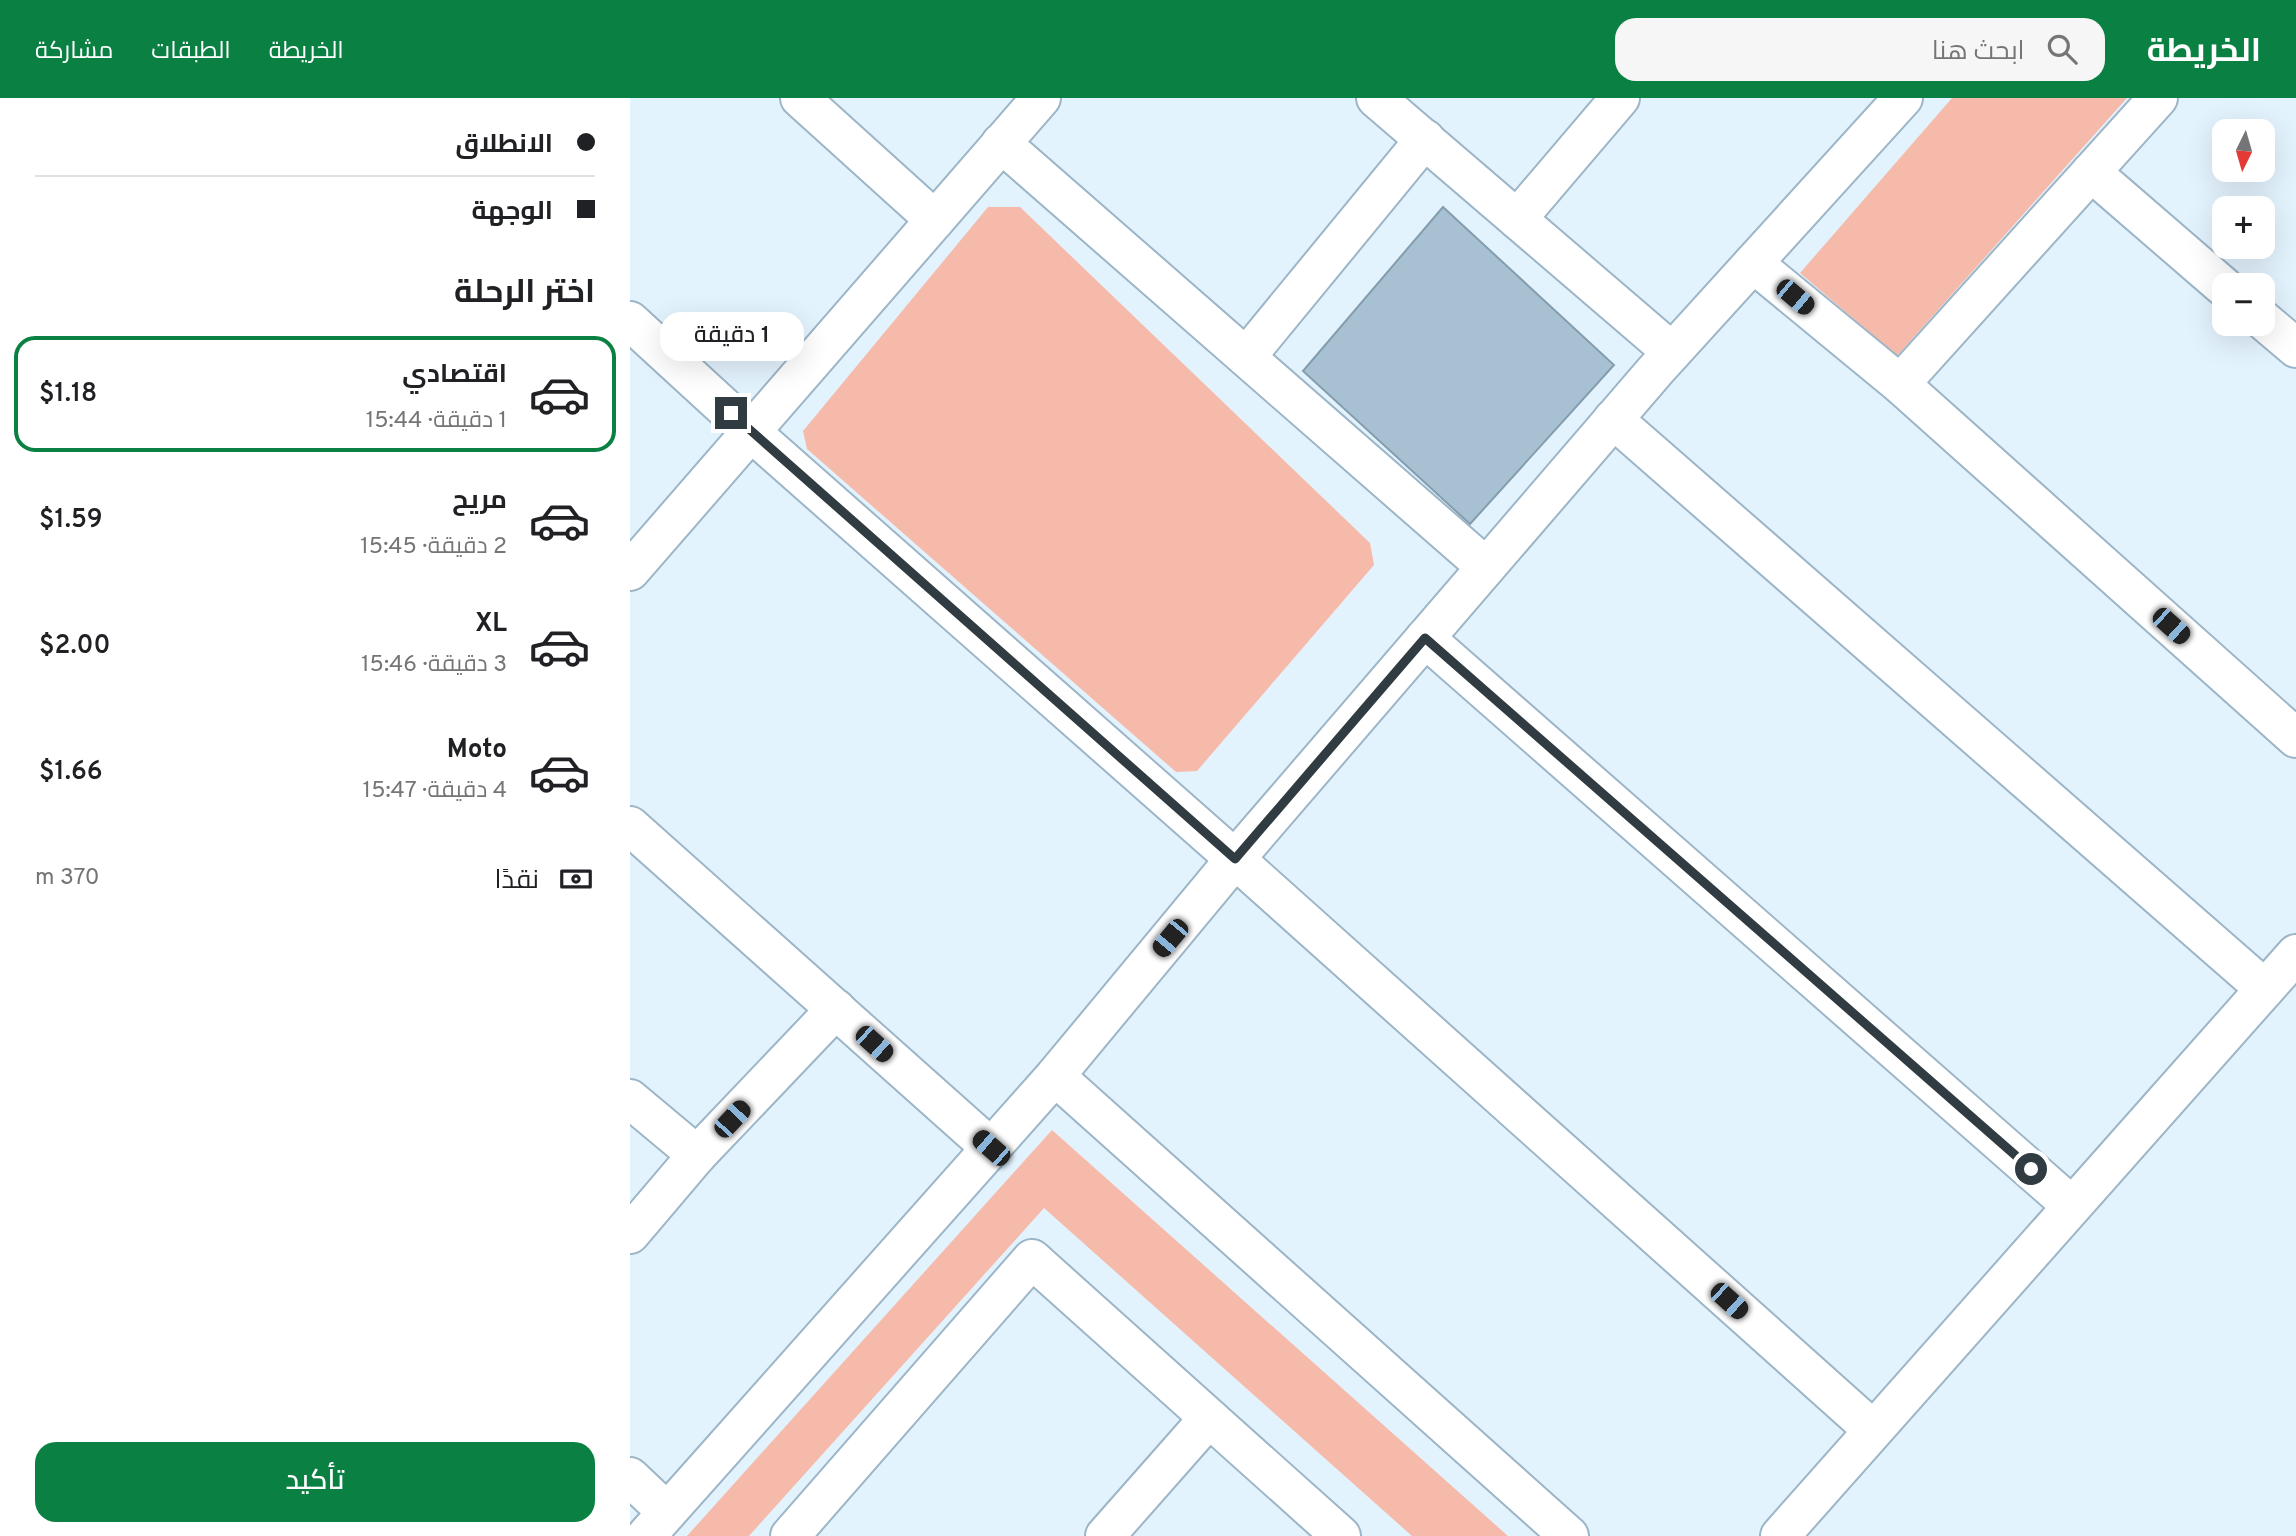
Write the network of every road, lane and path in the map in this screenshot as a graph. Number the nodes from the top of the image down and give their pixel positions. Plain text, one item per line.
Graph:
1 (800, 98) edge
2 (1041, 98) edge
3 (1376, 98) edge
4 (1620, 98) edge
5 (1903, 98) edge
6 (2158, 98) edge
7 (1425, 139) junction
8 (1002, 143) junction
9 (2091, 172) junction
10 (1517, 219) junction
11 (935, 220) junction
12 (1753, 263) junction
13 (2212, 277) edge
14 (630, 321) edge
15 (2275, 330) edge
16 (2296, 348) edge
17 (1672, 352) junction
18 (1246, 357) junction
19 (1900, 384) junction
20 (1613, 419) junction
21 (751, 432) junction
22 (1486, 567) junction
23 (630, 571) edge
24 (1425, 638) junction
25 (2296, 738) edge
26 (630, 826) edge
27 (1235, 859) junction
28 (2296, 954) edge
29 (2265, 989) junction
30 (836, 1009) junction
31 (1055, 1076) junction
32 (630, 1099) edge
33 (991, 1148) junction
34 (697, 1155) junction
35 (2073, 1206) junction
36 (630, 1234) edge
37 (1209, 1418) junction
38 (1873, 1430) junction
39 (630, 1477) edge
40 (656, 1524) edge
41 (790, 1536) edge
42 (1105, 1536) edge
43 (1341, 1536) edge
44 (1569, 1536) edge
45 (1780, 1536) edge

1 - 11 street
2 - 8 street
3 - 7 street
4 - 10 street
5 - 12 street
6 - 9 street
7 - 10 street
7 - 18 street
8 - 11 street
8 - 18 street
9 - 13 street
9 - 19 street
10 - 17 street
11 - 21 street
12 - 17 street
12 - 19 street
14 - 21 street
15 - 16 street
17 - 20 street
18 - 22 street
19 - 25 street
20 - 22 street
20 - 29 street
21 - 23 street
21 - 27 street
22 - 24 street
24 - 27 street
24 - 35 street
26 - 30 street
27 - 31 street
27 - 38 street
28 - 29 street
29 - 35 street
30 - 33 street
30 - 34 street
31 - 33 street
31 - 44 street
32 - 34 street
33 - 40 street
34 - 36 street
35 - 38 street
37 - 41 street
37 - 42 street
37 - 43 street
38 - 45 street
39 - 40 street

